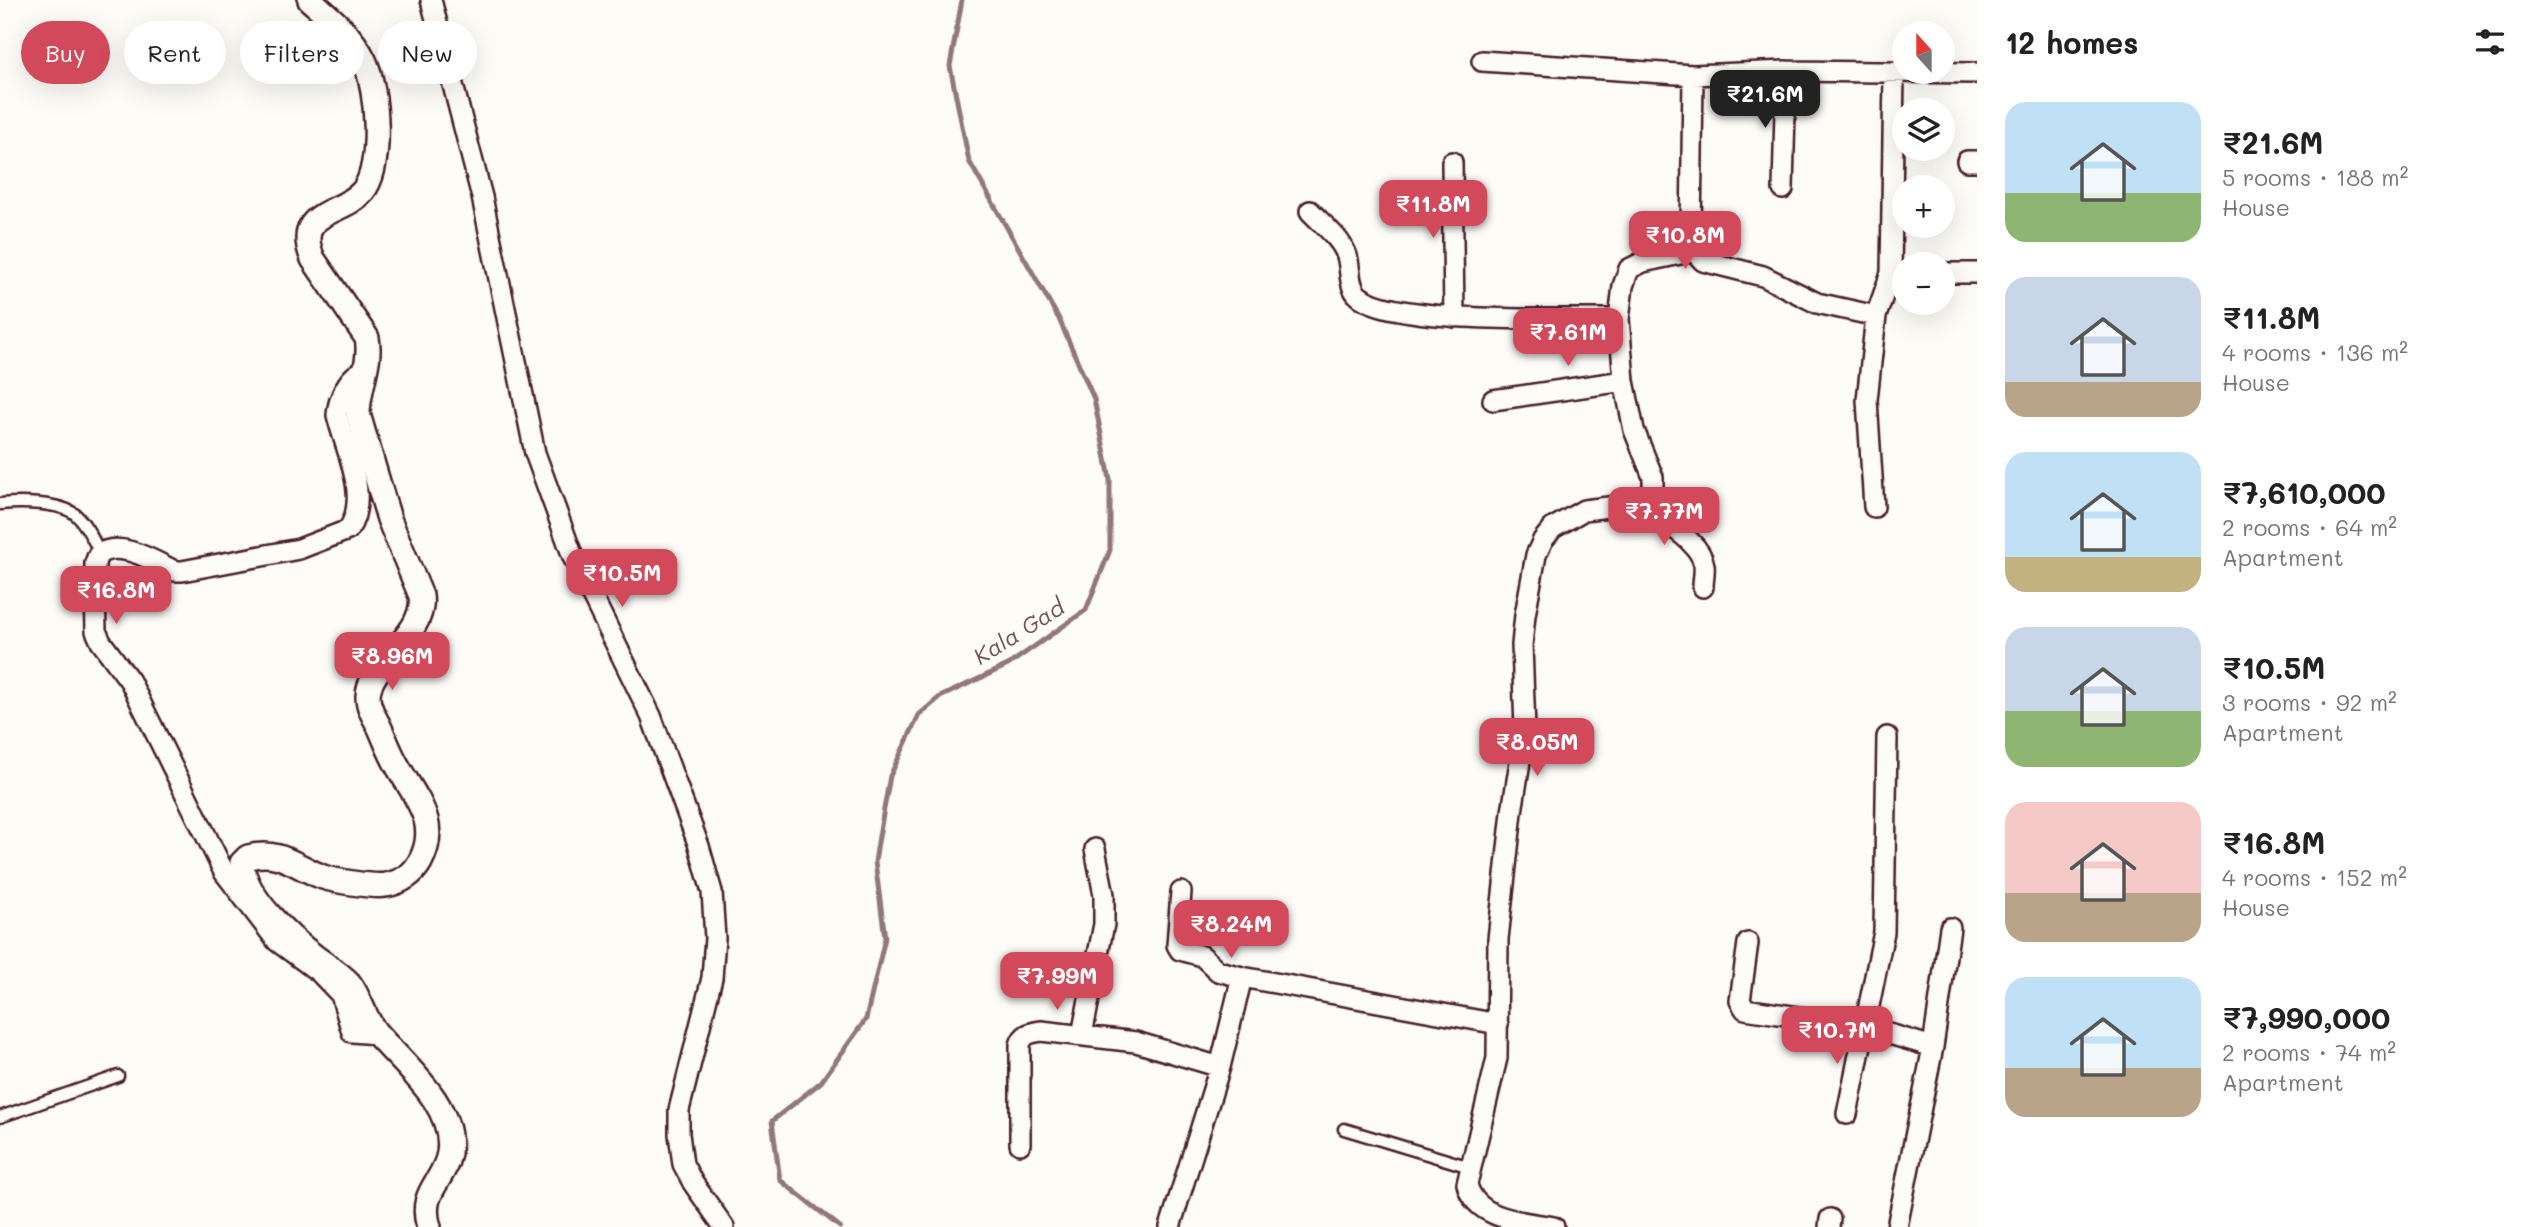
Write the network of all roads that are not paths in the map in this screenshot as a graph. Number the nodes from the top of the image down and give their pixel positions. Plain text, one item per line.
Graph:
1 (310, 0) edge
2 (431, 0) edge
3 (1482, 61) dead end
4 (1786, 71) junction
5 (1892, 73) edge
6 (1955, 73) edge
7 (1977, 73) edge
8 (1693, 75) junction
9 (1894, 84) edge
10 (1452, 162) dead end
11 (1783, 189) dead end
12 (1310, 211) dead end
13 (1694, 251) junction
14 (1897, 252) edge
15 (1955, 273) edge
16 (1977, 273) edge
17 (1892, 283) edge
18 (1876, 316) junction
19 (1454, 317) junction
20 (1619, 319) junction
21 (364, 371) junction
22 (1624, 381) junction
23 (1493, 400) dead end
24 (1642, 503) junction
25 (0, 504) edge
26 (1874, 507) dead end
27 (100, 552) junction
28 (1703, 587) dead end
29 (1887, 737) dead end
30 (1095, 849) dead end
31 (1181, 892) dead end
32 (1950, 928) dead end
33 (1748, 943) dead end
34 (1242, 977) junction
35 (1498, 1024) junction
36 (1866, 1027) junction
37 (377, 1034) junction
38 (1082, 1035) junction
39 (1933, 1047) junction
40 (1220, 1067) junction
41 (118, 1076) dead end
42 (1847, 1114) dead end
43 (0, 1117) edge
44 (1344, 1129) dead end
45 (1020, 1143) dead end
46 (1470, 1167) junction
47 (429, 1227) edge
48 (724, 1227) edge
49 (1170, 1227) edge
50 (1554, 1227) edge
51 (1897, 1227) edge

1 - 21 street
2 - 48 street
3 - 8 street
4 - 5 street
4 - 8 street
4 - 11 street
6 - 7 street
8 - 13 street
9 - 14 street
10 - 19 street
12 - 19 street
13 - 18 street
13 - 20 street
15 - 16 street
17 - 18 street
18 - 26 street
19 - 20 street
20 - 22 street
21 - 27 street
21 - 37 street
22 - 23 street
22 - 24 street
24 - 28 street
24 - 35 street
25 - 27 lane
27 - 37 street
29 - 36 street
30 - 38 street
31 - 34 street
32 - 39 street
33 - 36 street
34 - 35 street
34 - 40 street
35 - 46 street
36 - 39 street
36 - 42 street
37 - 47 street
38 - 40 street
38 - 45 street
39 - 51 street
40 - 49 street
41 - 43 lane
44 - 46 lane
46 - 50 street

